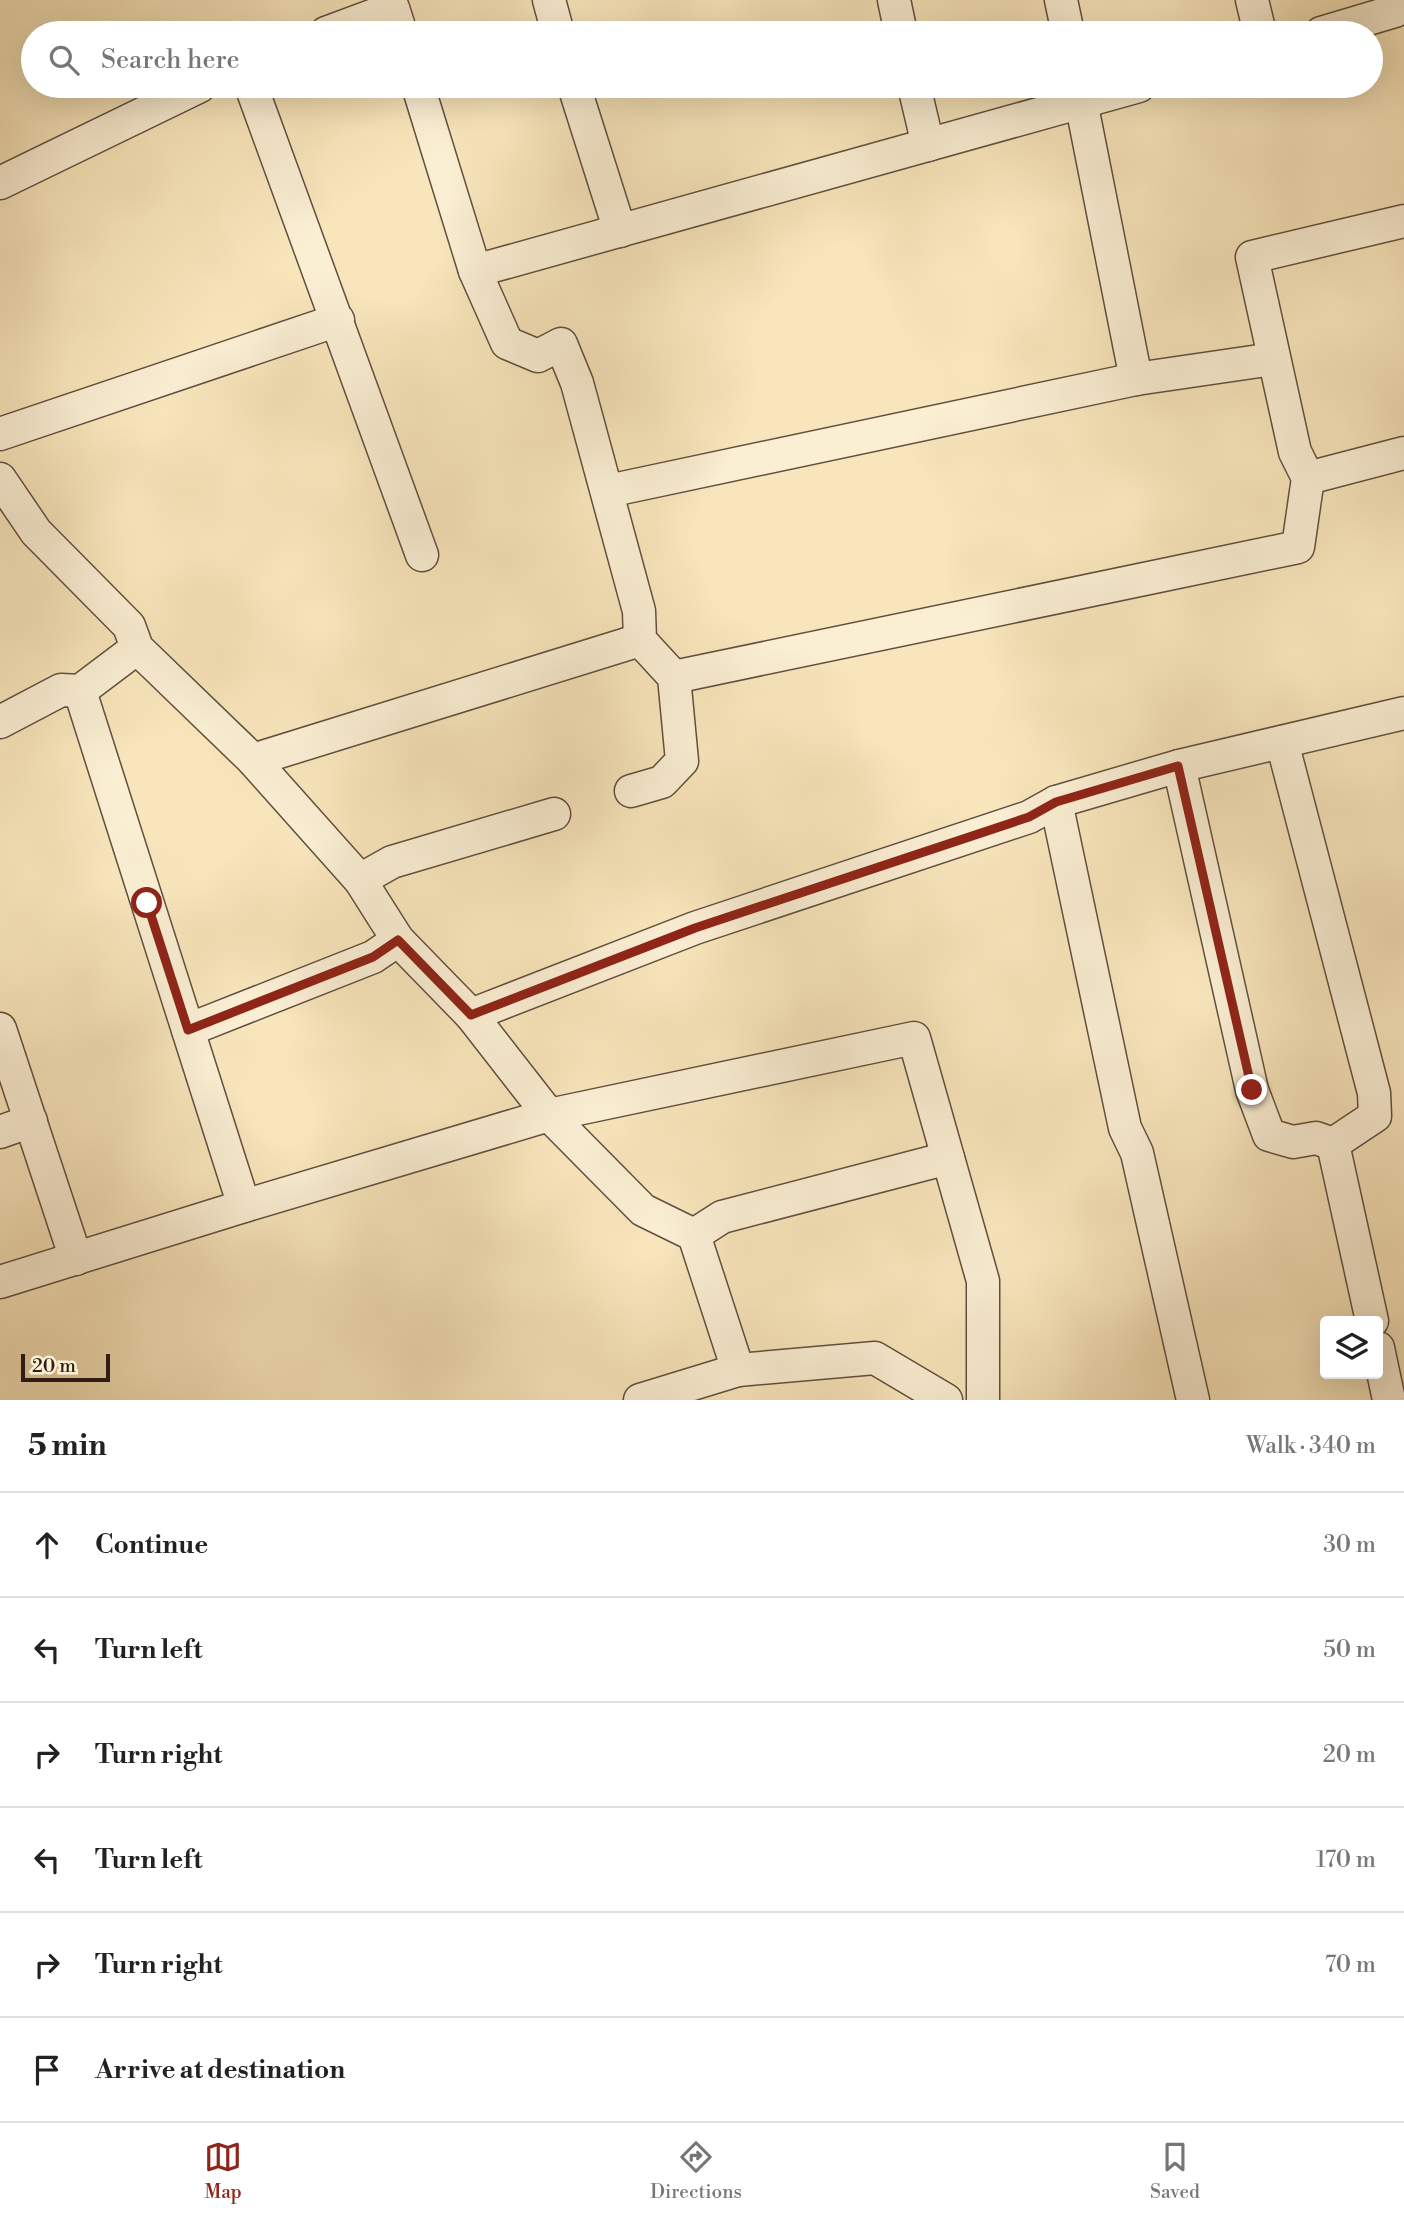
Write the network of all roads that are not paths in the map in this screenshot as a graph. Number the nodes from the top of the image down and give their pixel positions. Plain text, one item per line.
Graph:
1 (549, 0) edge
2 (894, 0) edge
3 (1061, 0) edge
4 (1252, 0) edge
5 (1404, 5) edge
6 (395, 14) edge
7 (370, 21) edge
8 (555, 21) edge
9 (898, 21) edge
10 (1065, 21) edge
11 (1257, 21) edge
12 (1361, 21) edge
13 (175, 98) edge
14 (255, 98) edge
15 (422, 98) edge
16 (578, 98) edge
17 (917, 98) edge
18 (1068, 98) edge
19 (1081, 98) edge
20 (928, 145) junction
21 (0, 183) edge
22 (1404, 221) edge
23 (620, 231) junction
24 (475, 271) junction
25 (338, 320) junction
26 (1273, 359) junction
27 (1136, 379) junction
28 (0, 434) edge
29 (1404, 453) edge
30 (1308, 478) junction
31 (0, 479) edge
32 (608, 491) junction
33 (422, 555) dead end
34 (640, 640) junction
35 (137, 648) junction
36 (674, 677) junction
37 (80, 691) junction
38 (1404, 713) edge
39 (0, 722) edge
40 (1282, 742) junction
41 (253, 760) junction
42 (1178, 766) junction
43 (631, 791) dead end
44 (1056, 802) junction
45 (554, 814) dead end
46 (360, 880) junction
47 (398, 940) junction
48 (471, 1015) junction
49 (0, 1029) edge
50 (188, 1030) junction
51 (549, 1115) junction
52 (31, 1121) junction
53 (0, 1132) edge
54 (1333, 1144) junction
55 (948, 1158) junction
56 (244, 1206) junction
57 (694, 1235) junction
58 (76, 1259) junction
59 (0, 1282) edge
60 (1371, 1316) edge
61 (738, 1370) junction
62 (1383, 1372) edge
63 (1404, 1396) edge
64 (640, 1400) edge
65 (946, 1400) edge
66 (983, 1400) edge
67 (1193, 1400) edge
68 (1389, 1400) edge

1 - 8 street
2 - 9 street
3 - 10 street
4 - 11 street
5 - 12 street
6 - 7 street
13 - 21 street
14 - 25 street
15 - 24 street
16 - 23 street
17 - 20 street
18 - 20 street
19 - 27 street
20 - 23 street
22 - 26 street
23 - 24 street
24 - 32 street
25 - 28 street
25 - 33 street
26 - 27 street
26 - 30 street
27 - 32 street
29 - 30 street
30 - 36 street
31 - 35 street
32 - 34 street
34 - 36 street
34 - 41 street
35 - 37 street
35 - 41 street
36 - 43 street
37 - 39 street
37 - 50 street
38 - 40 street
40 - 42 street
40 - 54 street
41 - 46 street
42 - 44 street
42 - 54 street
44 - 48 street
44 - 67 street
45 - 46 street
46 - 47 street
47 - 48 street
47 - 50 street
48 - 51 street
49 - 52 street
50 - 56 street
51 - 55 street
51 - 56 street
51 - 57 street
52 - 53 street
52 - 58 street
54 - 60 street
55 - 57 street
55 - 66 street
56 - 58 street
57 - 61 street
58 - 59 street
61 - 64 street
61 - 65 street
62 - 68 street
63 - 68 street

